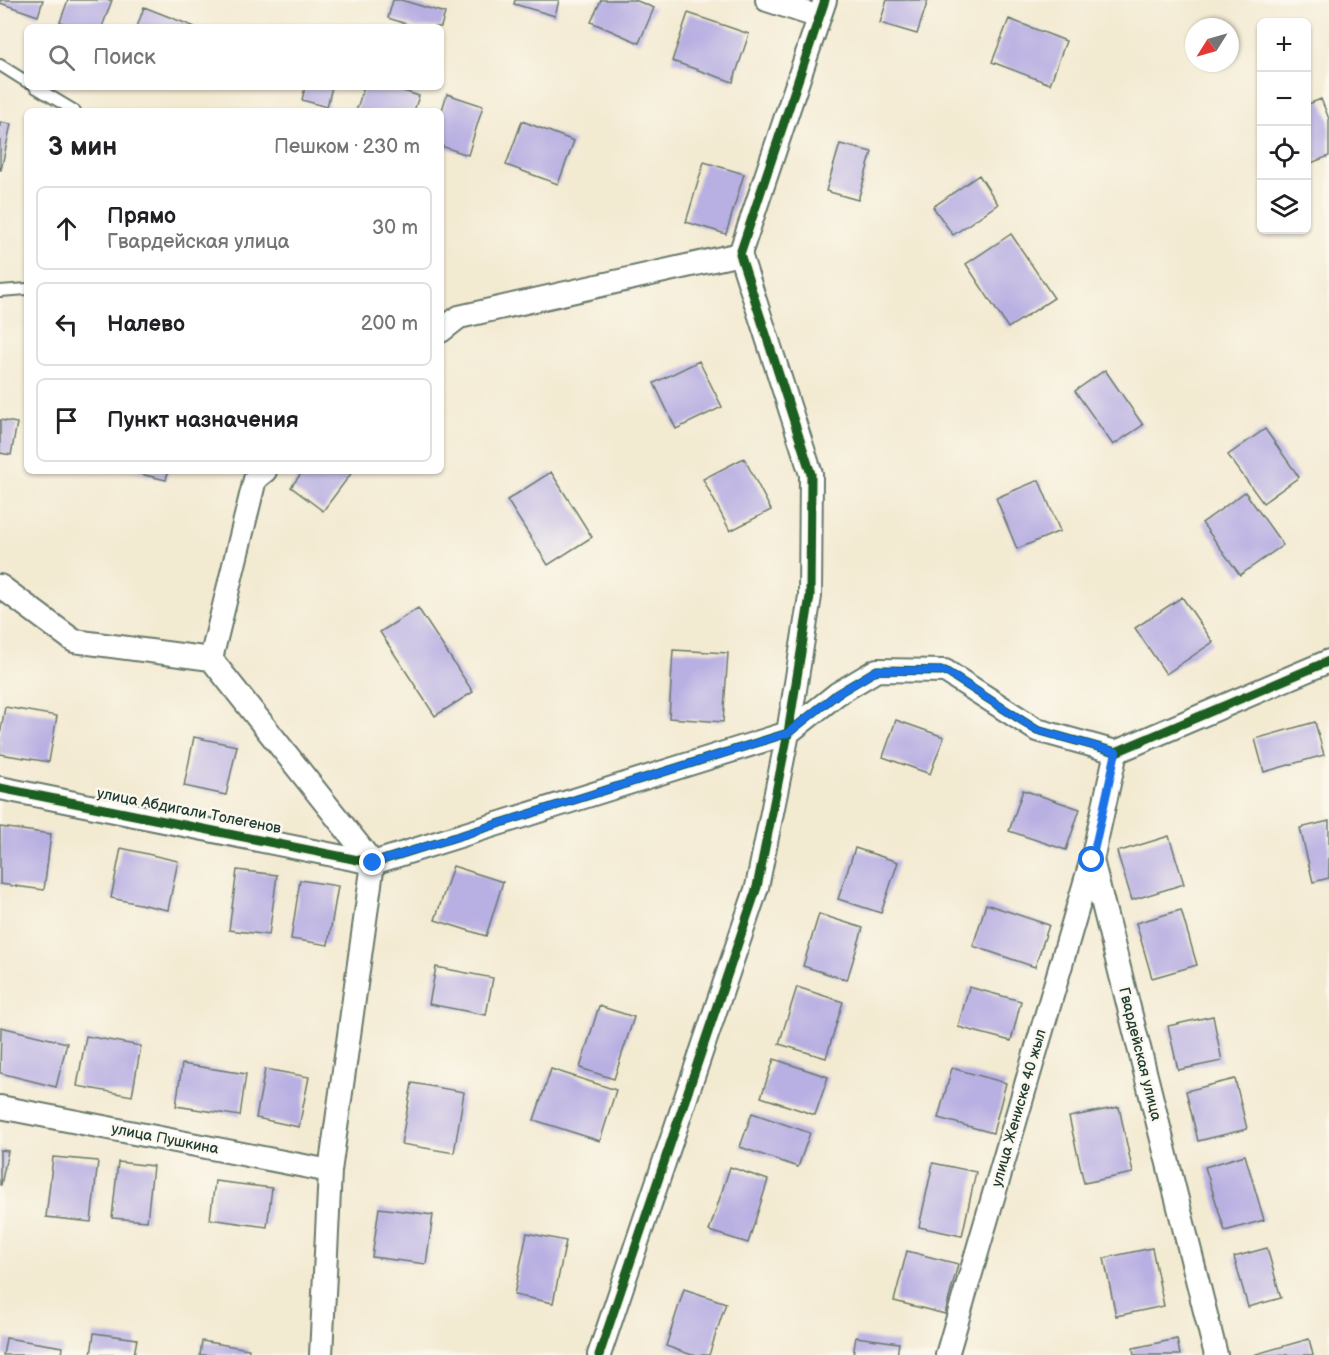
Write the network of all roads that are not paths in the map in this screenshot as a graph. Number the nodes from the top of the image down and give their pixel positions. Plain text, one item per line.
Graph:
1 (767, 0) edge
2 (822, 9) edge
3 (0, 65) edge
4 (24, 80) edge
5 (40, 90) edge
6 (70, 108) edge
7 (740, 254) junction
8 (24, 288) edge
9 (0, 291) edge
10 (444, 329) edge
11 (261, 474) edge
12 (0, 586) edge
13 (211, 659) junction
14 (1329, 661) edge
15 (788, 733) junction
16 (1116, 752) junction
17 (0, 788) edge
18 (1092, 860) junction
19 (373, 863) junction
20 (0, 1107) edge
21 (330, 1171) junction
22 (321, 1355) edge
23 (599, 1355) edge
24 (947, 1355) edge
25 (1216, 1355) edge

1 - 2 street
2 - 7 street
3 - 4 lane
5 - 6 lane
7 - 10 street
7 - 15 street
8 - 9 lane
11 - 13 street
12 - 13 street
13 - 19 street
14 - 16 street
15 - 16 street
15 - 19 street
15 - 23 street
16 - 18 street, Гвардейская улица
17 - 19 street, улица Абдигали Толегенов
18 - 24 street, улица Жениске 40 жыл
18 - 25 street, Гвардейская улица
19 - 21 street
20 - 21 street, улица Пушкина
21 - 22 street

